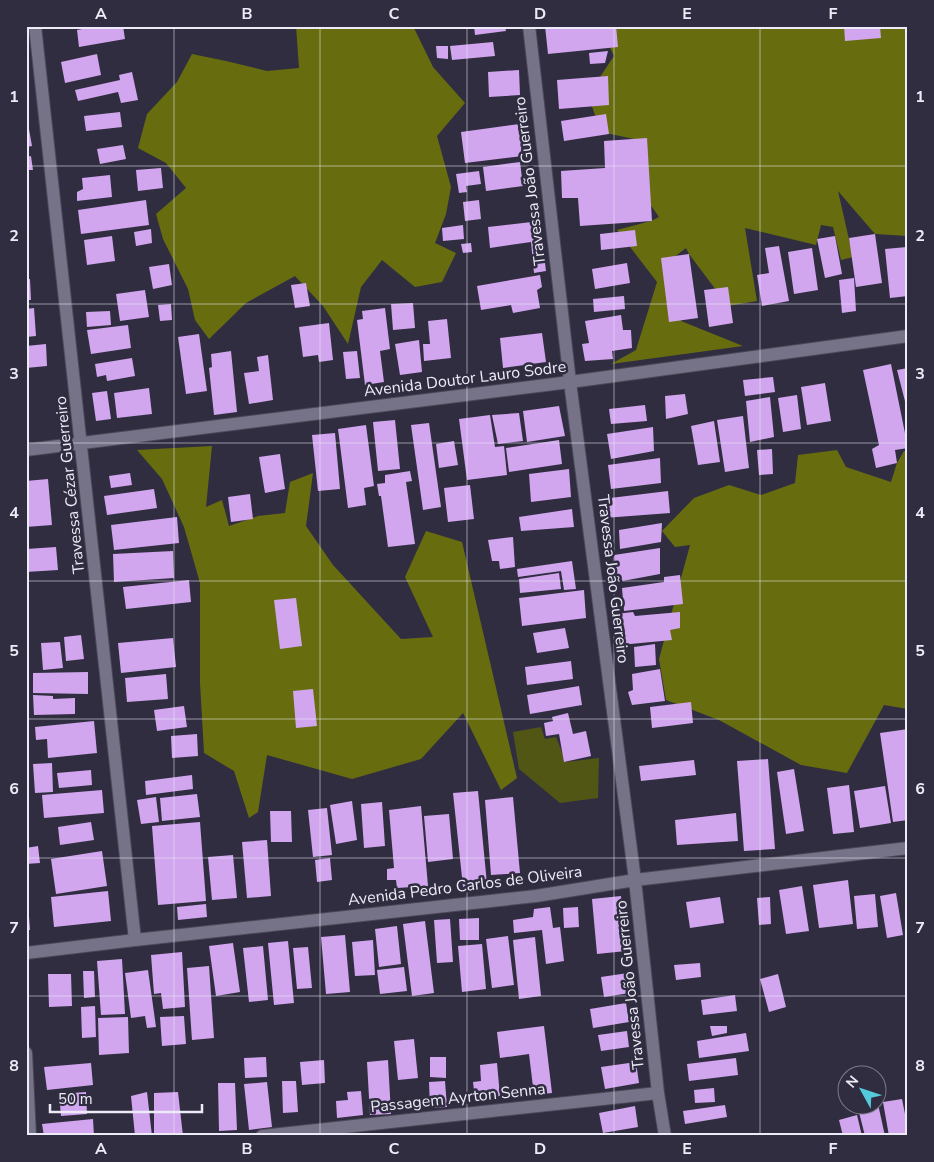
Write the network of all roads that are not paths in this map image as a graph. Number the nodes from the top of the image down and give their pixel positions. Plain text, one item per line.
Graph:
1 (35, 26) edge
2 (529, 26) edge
3 (908, 336) edge
4 (570, 382) junction
5 (82, 444) junction
6 (26, 450) edge
7 (908, 848) edge
8 (635, 880) junction
9 (135, 940) junction
10 (26, 954) edge
11 (26, 1053) edge
12 (658, 1092) junction
13 (30, 1136) edge
14 (262, 1136) edge
15 (665, 1136) edge

1 - 5 street, Travessa Cézar Guerreiro
2 - 4 street, Travessa João Guerreiro
3 - 4 street, Avenida Doutor Lauro Sodre
4 - 5 street, Avenida Doutor Lauro Sodre
4 - 8 street, Travessa João Guerreiro
5 - 6 street, Avenida Doutor Lauro Sodre
5 - 9 street, Travessa Cézar Guerreiro
7 - 8 street, Avenida Pedro Carlos de Oliveira
8 - 9 street, Avenida Pedro Carlos de Oliveira
8 - 12 street, Travessa João Guerreiro
9 - 10 street, Avenida Pedro Carlos de Oliveira
11 - 13 street
12 - 14 street, Passagem Ayrton Senna
12 - 15 street, Travessa João Guerreiro

